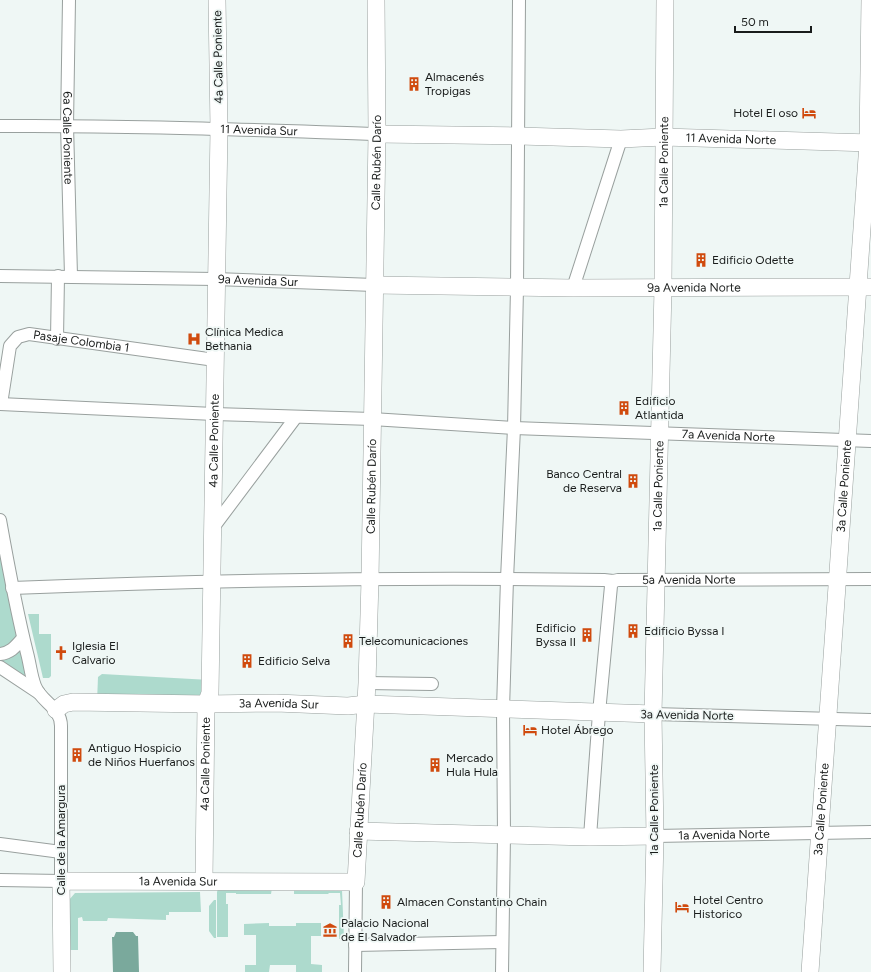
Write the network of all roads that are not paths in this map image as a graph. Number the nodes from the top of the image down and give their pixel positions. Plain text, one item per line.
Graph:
1 (69, 0) edge
2 (217, 0) edge
3 (376, 0) edge
4 (519, 0) edge
5 (665, 0) edge
6 (870, 0) edge
7 (870, 51) edge
8 (67, 125) junction
9 (0, 126) edge
10 (218, 129) junction
11 (377, 134) junction
12 (519, 136) junction
13 (663, 137) junction
14 (621, 139) junction
15 (870, 143) edge
16 (0, 276) edge
17 (58, 276) junction
18 (71, 276) junction
19 (216, 279) junction
20 (374, 285) junction
21 (865, 287) edge
22 (517, 288) junction
23 (572, 288) junction
24 (663, 288) junction
25 (56, 339) junction
26 (215, 360) junction
27 (0, 404) edge
28 (214, 414) junction
29 (296, 417) junction
30 (372, 420) junction
31 (514, 428) junction
32 (660, 433) junction
33 (848, 440) junction
34 (871, 441) edge
35 (0, 520) edge
36 (212, 529) junction
37 (507, 578) junction
38 (838, 579) junction
39 (871, 579) edge
40 (370, 580) junction
41 (657, 580) junction
42 (212, 581) junction
43 (613, 581) junction
44 (12, 588) junction
45 (23, 638) junction
46 (0, 654) edge
47 (0, 667) edge
48 (367, 683) junction
49 (432, 684) dead end
50 (39, 693) junction
51 (206, 704) junction
52 (366, 704) junction
53 (503, 709) junction
54 (56, 710) junction
55 (599, 713) junction
56 (653, 714) junction
57 (828, 719) junction
58 (871, 720) edge
59 (358, 831) junction
60 (820, 832) junction
61 (871, 832) edge
62 (504, 835) junction
63 (655, 836) junction
64 (590, 837) junction
65 (0, 844) edge
66 (61, 852) junction
67 (0, 880) edge
68 (61, 881) junction
69 (204, 881) junction
70 (356, 882) junction
71 (502, 942) junction
72 (355, 946) junction
73 (62, 972) edge
74 (356, 972) edge
75 (502, 972) edge
76 (652, 972) edge
77 (810, 972) edge

1 - 8 street, 6a Calle Poniente
2 - 10 main road, 4a Calle Poniente
3 - 11 main road, Calle Rubén Darío
4 - 12 street
5 - 13 main road, 1a Calle Poniente
6 - 7 main road, 3a Calle Poniente
7 - 15 main road, 3a Calle Poniente
8 - 9 street, 11 Avenida Sur
8 - 10 street, 11 Avenida Sur
8 - 18 street, 6a Calle Poniente
10 - 11 street, 11 Avenida Sur
10 - 19 main road, 4a Calle Poniente
11 - 12 main road, 11 Avenida Sur
11 - 20 main road, Calle Rubén Darío
12 - 14 main road, 11 Avenida Norte
12 - 22 street
13 - 14 main road, 11 Avenida Norte
13 - 15 main road, 11 Avenida Norte
13 - 24 main road, 1a Calle Poniente
14 - 23 street
15 - 21 main road, 3a Calle Poniente
16 - 17 street, 9a Avenida Sur
17 - 18 street, 9a Avenida Sur
17 - 25 street
18 - 19 street, 9a Avenida Sur
19 - 20 street, 9a Avenida Sur
19 - 26 main road, 4a Calle Poniente
20 - 22 main road, 9a Avenida Sur
20 - 30 main road, Calle Rubén Darío
21 - 24 main road, 9a Avenida Norte
21 - 33 main road, 3a Calle Poniente
22 - 23 main road, 9a Avenida Norte
22 - 31 street
23 - 24 main road, 9a Avenida Norte
24 - 32 main road, 1a Calle Poniente
25 - 26 street, Pasaje Colombia 1
25 - 27 street, Pasaje Colombia 1
26 - 28 main road, 4a Calle Poniente
27 - 28 street, 7a Avenida Norte
28 - 29 street, 7a Avenida Norte
28 - 36 main road, 4a Calle Poniente
29 - 30 street, 7a Avenida Norte
29 - 36 street
30 - 31 street, 7a Avenida Norte
30 - 40 main road, Calle Rubén Darío
31 - 32 street, 7a Avenida Norte
31 - 37 street
32 - 33 street, 7a Avenida Norte
32 - 41 main road, 1a Calle Poniente
33 - 34 street, 7a Avenida Norte
33 - 38 main road, 3a Calle Poniente
35 - 44 street
36 - 42 main road, 4a Calle Poniente
37 - 40 street, 5a Avenida Norte
37 - 43 street, 5a Avenida Norte
37 - 53 street
38 - 39 street, 5a Avenida Norte
38 - 41 street, 5a Avenida Norte
38 - 57 main road, 3a Calle Poniente
40 - 42 street, 5a Avenida Norte
40 - 48 main road, Calle Rubén Darío
41 - 43 street, 5a Avenida Norte
41 - 56 main road, 1a Calle Poniente
42 - 44 street, 5a Avenida Norte
42 - 51 main road, 4a Calle Poniente
43 - 55 street
44 - 45 street
45 - 46 street
45 - 50 street
47 - 50 street
48 - 49 street
48 - 52 main road, Calle Rubén Darío
50 - 54 street
51 - 52 main road, 3a Avenida Sur
51 - 54 main road, 3a Avenida Sur
51 - 69 main road, 4a Calle Poniente
52 - 53 main road, 3a Avenida Sur
52 - 59 main road, Calle Rubén Darío
53 - 55 main road, 3a Avenida Norte
53 - 62 street
54 - 66 street, Calle de la Amargura
55 - 56 main road, 3a Avenida Norte
55 - 64 street
56 - 57 street, 3a Avenida Norte
56 - 63 main road, 1a Calle Poniente
57 - 58 street, 3a Avenida Norte
57 - 60 main road, 3a Calle Poniente
59 - 62 main road
59 - 70 main road, Calle Rubén Darío
60 - 61 street, 1a Avenida Norte
60 - 63 street, 1a Avenida Norte
60 - 77 main road, 3a Calle Poniente
62 - 64 main road, 1a Avenida Norte
62 - 71 street
63 - 64 main road, 1a Avenida Norte
63 - 76 main road, 1a Calle Poniente
65 - 66 street
66 - 68 street, Calle de la Amargura
67 - 68 street, 1a Avenida Sur
68 - 69 main road, 1a Avenida Sur
68 - 73 main road, Calle de la Amargura
69 - 70 main road, 1a Avenida Sur
70 - 72 street, Calle Rubén Darío
71 - 72 street
71 - 75 street
72 - 74 street, Calle Rubén Darío

